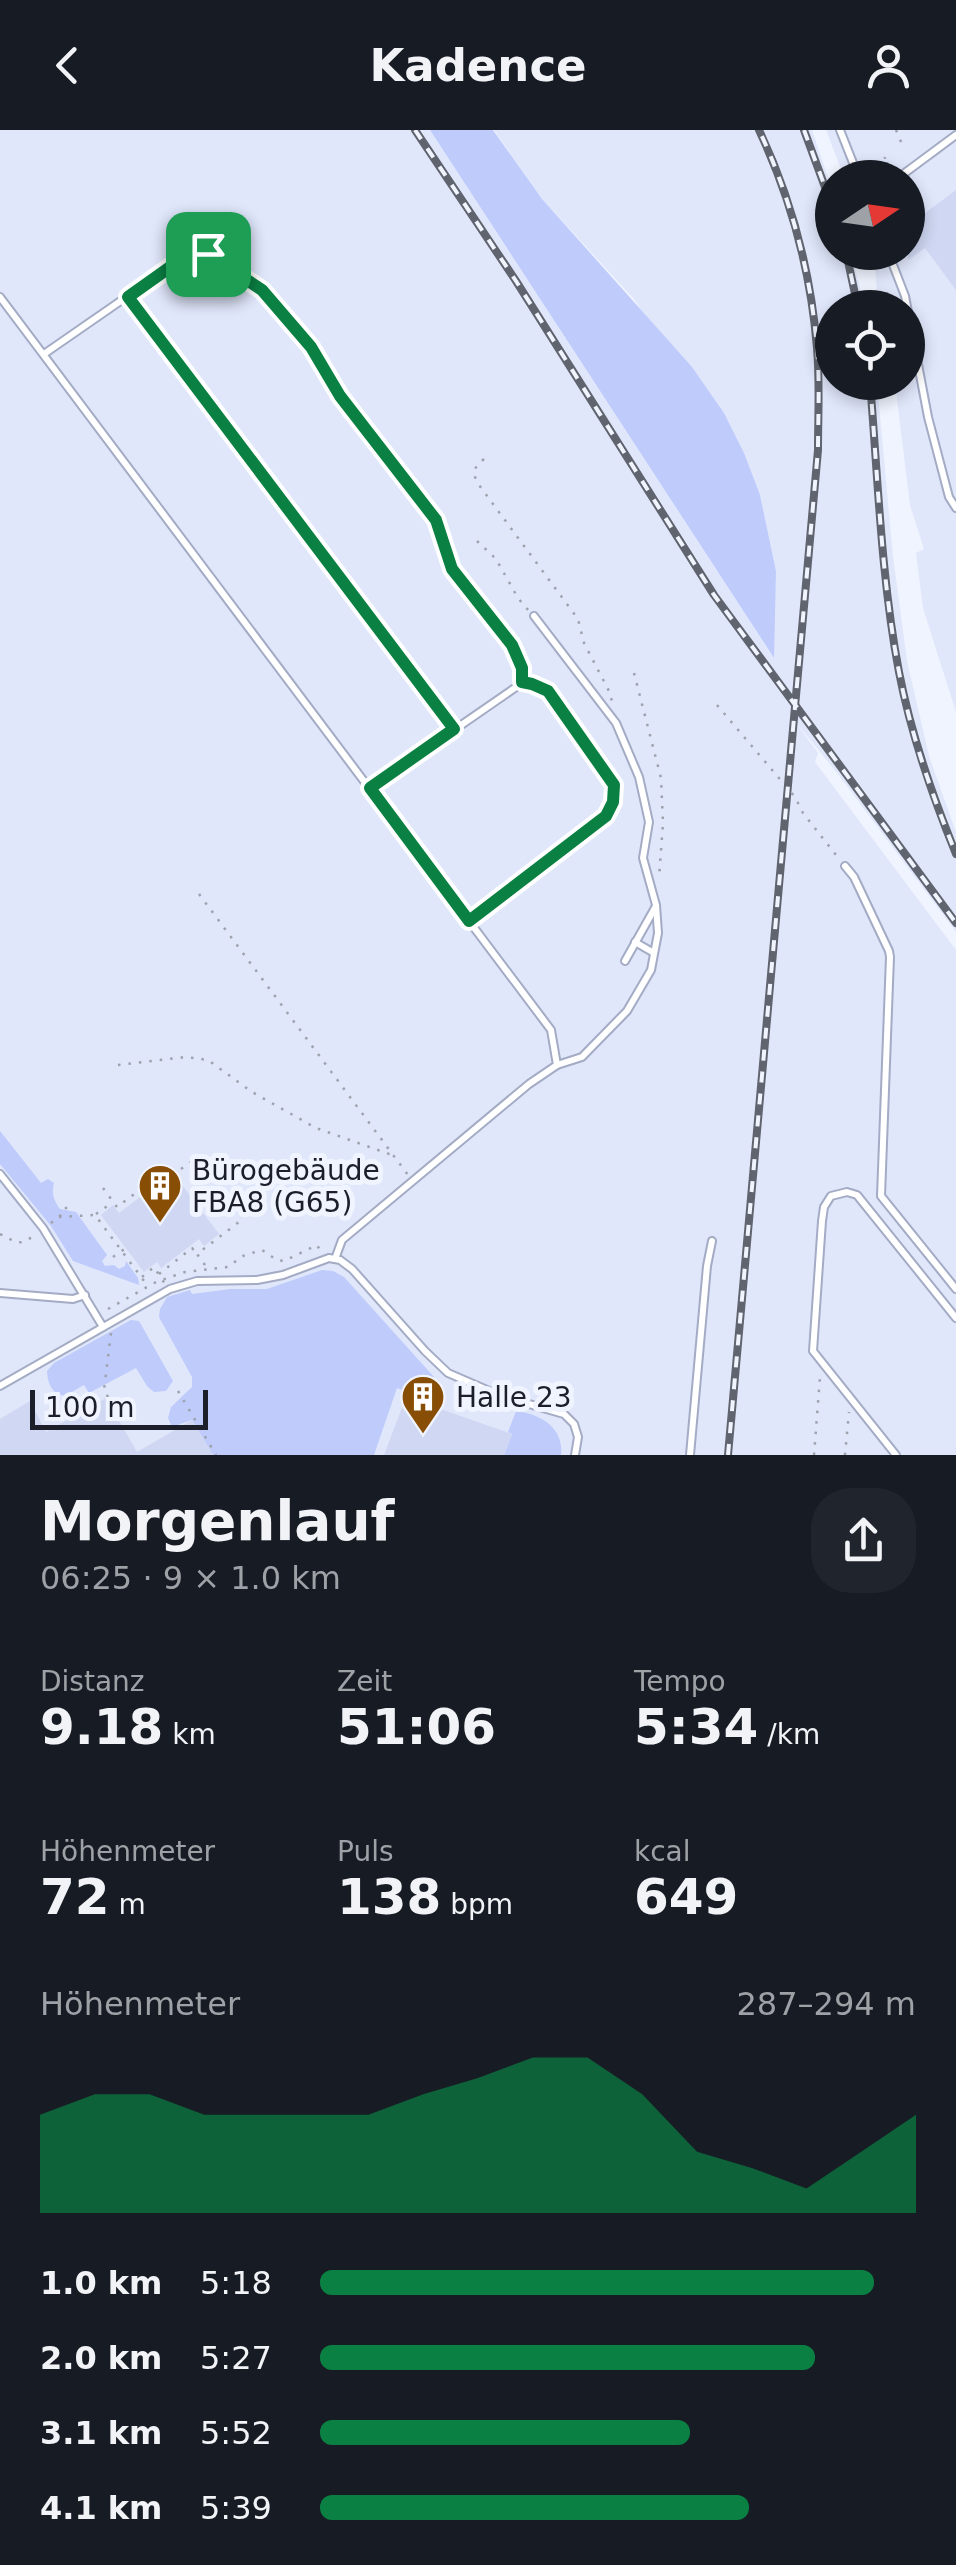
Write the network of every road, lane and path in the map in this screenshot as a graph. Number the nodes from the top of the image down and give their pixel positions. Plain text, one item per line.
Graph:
1 (840, 130) edge
2 (896, 130) edge
3 (956, 135) edge
4 (902, 144) dead end
5 (885, 157) dead end
6 (854, 160) edge
7 (884, 160) edge
8 (922, 160) edge
9 (895, 270) edge
10 (0, 297) edge
11 (128, 297) junction
12 (44, 354) junction
13 (484, 459) dead end
14 (956, 508) edge
15 (477, 541) dead end
16 (534, 616) joint
17 (634, 673) dead end
18 (522, 682) junction
19 (717, 705) dead end
20 (616, 723) junction
21 (454, 729) junction
22 (370, 788) junction
23 (845, 866) joint
24 (199, 894) dead end
25 (656, 905) junction
26 (469, 921) junction
27 (636, 942) junction
28 (654, 953) junction
29 (625, 961) dead end
30 (118, 1065) dead end
31 (557, 1065) junction
32 (393, 1156) junction
33 (192, 1160) dead end
34 (0, 1174) edge
35 (412, 1180) junction
36 (103, 1188) dead end
37 (113, 1202) junction
38 (94, 1215) junction
39 (59, 1216) dead end
40 (239, 1222) dead end
41 (712, 1241) dead end
42 (124, 1249) junction
43 (197, 1254) junction
44 (113, 1256) dead end
45 (330, 1259) junction
46 (206, 1268) junction
47 (142, 1277) junction
48 (210, 1281) junction
49 (148, 1286) junction
50 (956, 1289) edge
51 (0, 1292) edge
52 (85, 1295) junction
53 (108, 1310) dead end
54 (956, 1318) edge
55 (112, 1322) junction
56 (103, 1327) junction
57 (822, 1362) junction
58 (0, 1386) edge
59 (178, 1391) dead end
60 (850, 1397) junction
61 (115, 1414) dead end
62 (216, 1455) edge
63 (575, 1455) edge
64 (690, 1455) edge
65 (814, 1455) edge
66 (845, 1455) edge
67 (896, 1455) edge

1 - 6 lane
2 - 4 path
3 - 8 lane
5 - 7 path
9 - 14 lane
10 - 12 lane
11 - 12 lane
11 - 18 lane
11 - 21 path
12 - 22 lane
13 - 20 path
15 - 16 path
16 - 20 lane
17 - 25 path
18 - 21 lane
18 - 26 lane
19 - 23 path
20 - 25 lane
21 - 22 lane
22 - 26 lane
23 - 50 lane
24 - 32 path
25 - 27 lane
25 - 28 lane
26 - 31 lane
27 - 28 lane
27 - 29 lane
28 - 31 lane
30 - 32 path
31 - 35 lane
32 - 35 path
33 - 37 path
34 - 52 lane
35 - 45 lane
36 - 37 path
37 - 38 path
38 - 39 path
38 - 42 path
40 - 43 path
41 - 64 lane
42 - 44 path
42 - 47 path
43 - 46 path
43 - 47 path
45 - 46 path
45 - 48 lane
45 - 63 lane
46 - 48 path
46 - 49 path
47 - 49 path
48 - 55 lane
49 - 53 path
51 - 52 lane
52 - 56 lane
54 - 57 lane
55 - 56 lane
55 - 61 path
56 - 58 lane
57 - 60 lane
57 - 65 path
59 - 62 path
60 - 66 path
60 - 67 lane

